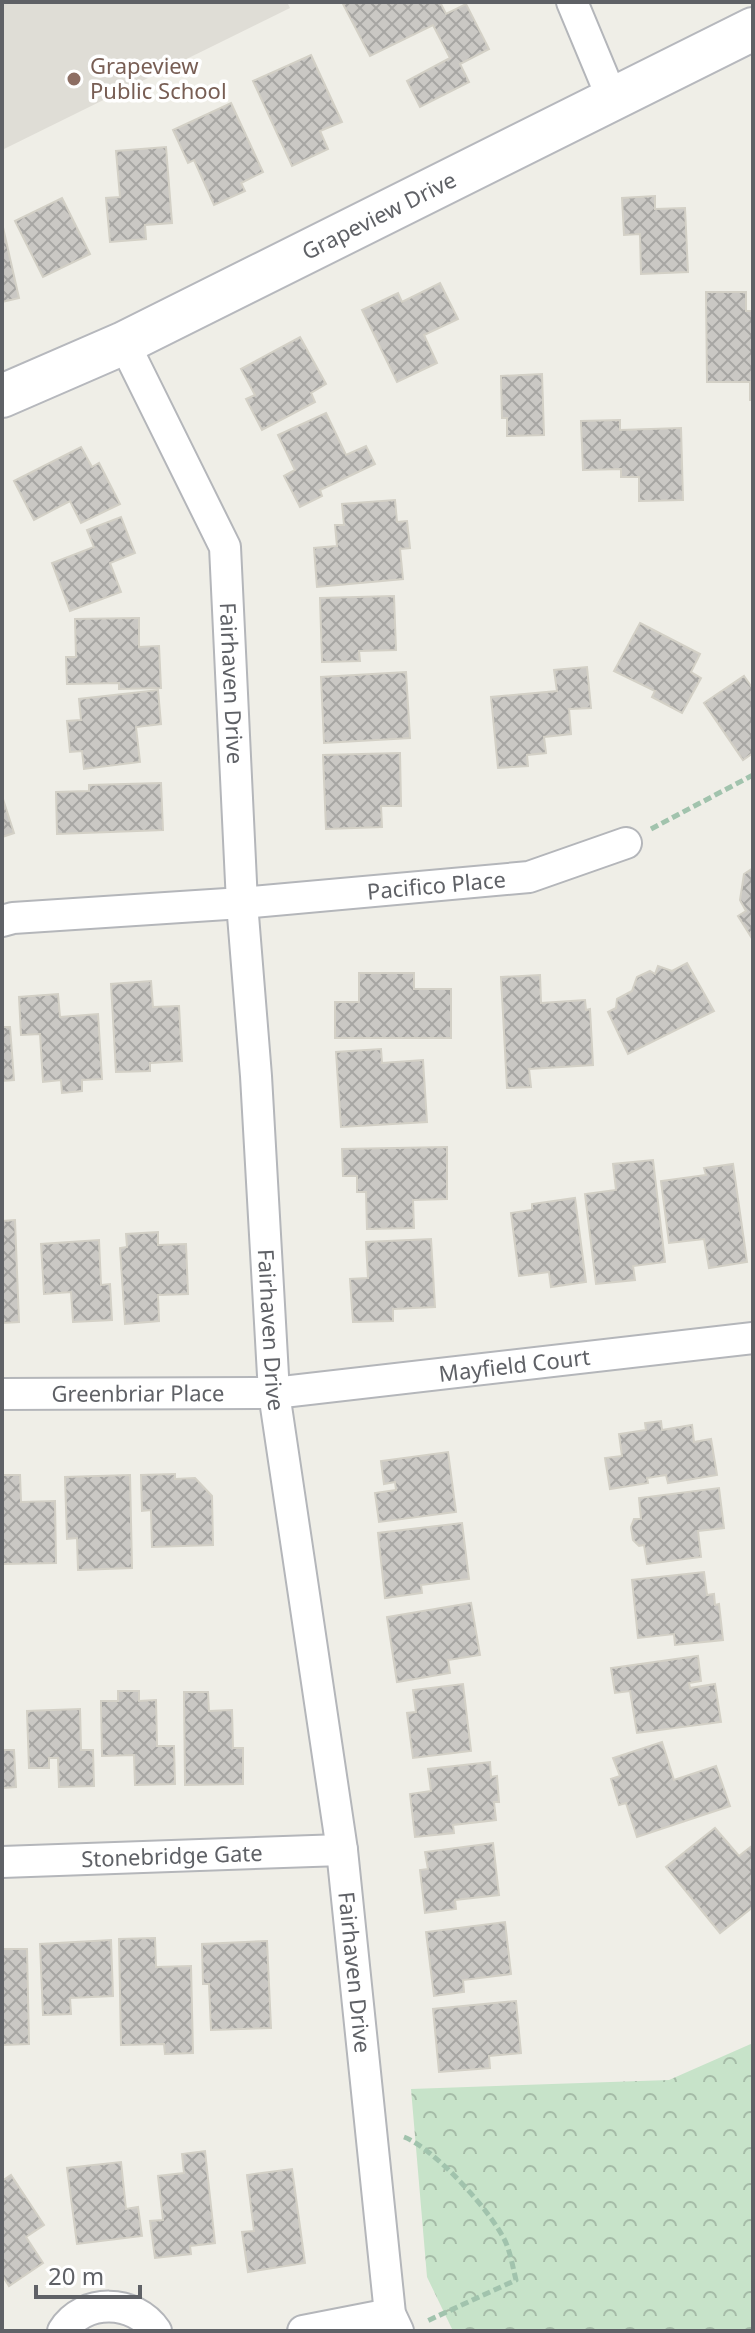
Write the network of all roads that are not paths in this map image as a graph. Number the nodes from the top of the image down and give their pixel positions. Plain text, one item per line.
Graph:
1 (572, 2) edge
2 (753, 29) edge
3 (612, 98) junction
4 (124, 343) junction
5 (2, 396) edge
6 (626, 843) road end
7 (242, 903) junction
8 (2, 921) edge
9 (753, 1338) edge
10 (274, 1393) junction
11 (2, 1394) edge
12 (342, 1850) junction
13 (2, 1862) edge
14 (402, 2323) edge
15 (63, 2331) edge
16 (156, 2331) edge
17 (303, 2331) edge

1 - 3 street
2 - 3 street, Grapeview Drive
3 - 4 street, Grapeview Drive
4 - 5 street, Grapeview Drive
4 - 7 street, Fairhaven Drive
6 - 7 street, Pacifico Place
7 - 8 street
7 - 10 street, Fairhaven Drive
9 - 10 street, Mayfield Court
10 - 11 street, Greenbriar Place
10 - 12 street, Fairhaven Drive
12 - 13 street, Stonebridge Gate
12 - 14 street, Fairhaven Drive
14 - 17 street
15 - 16 street

